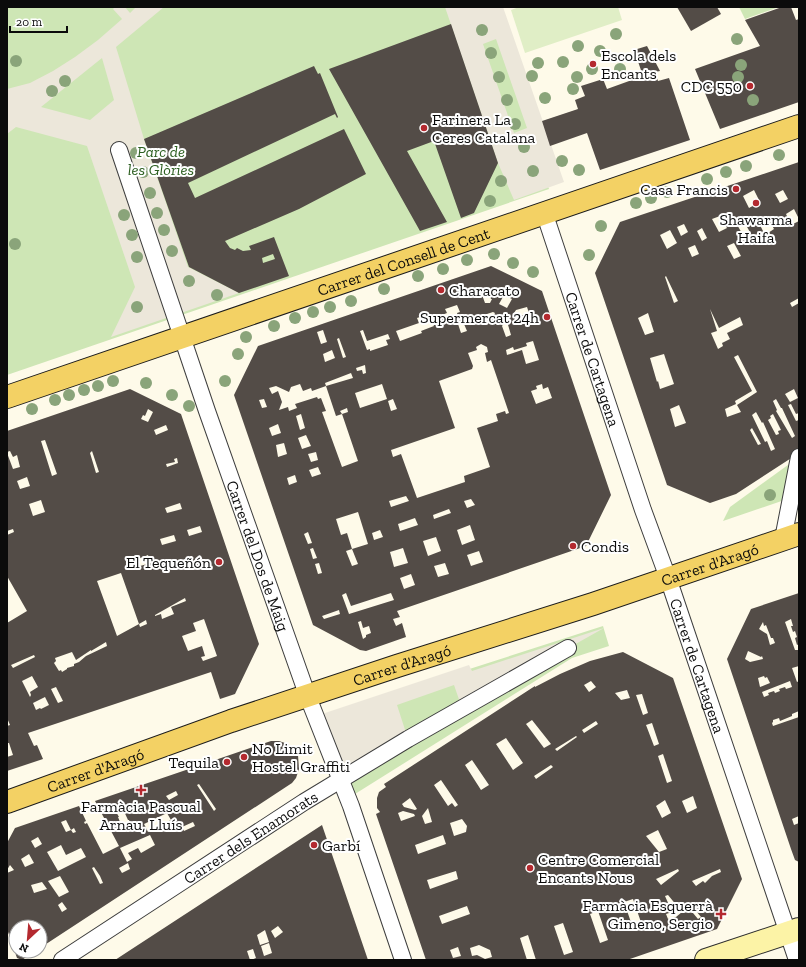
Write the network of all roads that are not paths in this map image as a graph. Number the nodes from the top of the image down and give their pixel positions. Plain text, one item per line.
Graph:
1 (799, 126) edge
2 (119, 150) dead end
3 (544, 212) junction
4 (182, 337) junction
5 (7, 397) edge
6 (799, 457) edge
7 (791, 536) edge
8 (668, 578) junction
9 (568, 648) dead end
10 (308, 697) junction
11 (340, 780) junction
12 (7, 802) edge
13 (793, 931) edge
14 (62, 960) edge
15 (403, 960) edge
16 (706, 960) edge
17 (797, 960) edge

1 - 3 main road, Carrer del Consell de Cent
2 - 4 street, Carrer del Dos de Maig
3 - 4 main road, Carrer del Consell de Cent
3 - 8 street, Carrer de Cartagena
4 - 5 main road, Carrer del Consell de Cent
4 - 10 street, Carrer del Dos de Maig
6 - 7 street
7 - 8 main road, Carrer d'Aragó
8 - 10 main road, Carrer d'Aragó
8 - 13 street, Carrer de Cartagena
9 - 11 street, Carrer dels Enamorats
10 - 11 street, Carrer del Dos de Maig
10 - 12 main road, Carrer d'Aragó
11 - 14 street, Carrer dels Enamorats
11 - 15 street, Carrer del Dos de Maig
13 - 16 main road
13 - 17 street, Carrer de Cartagena

